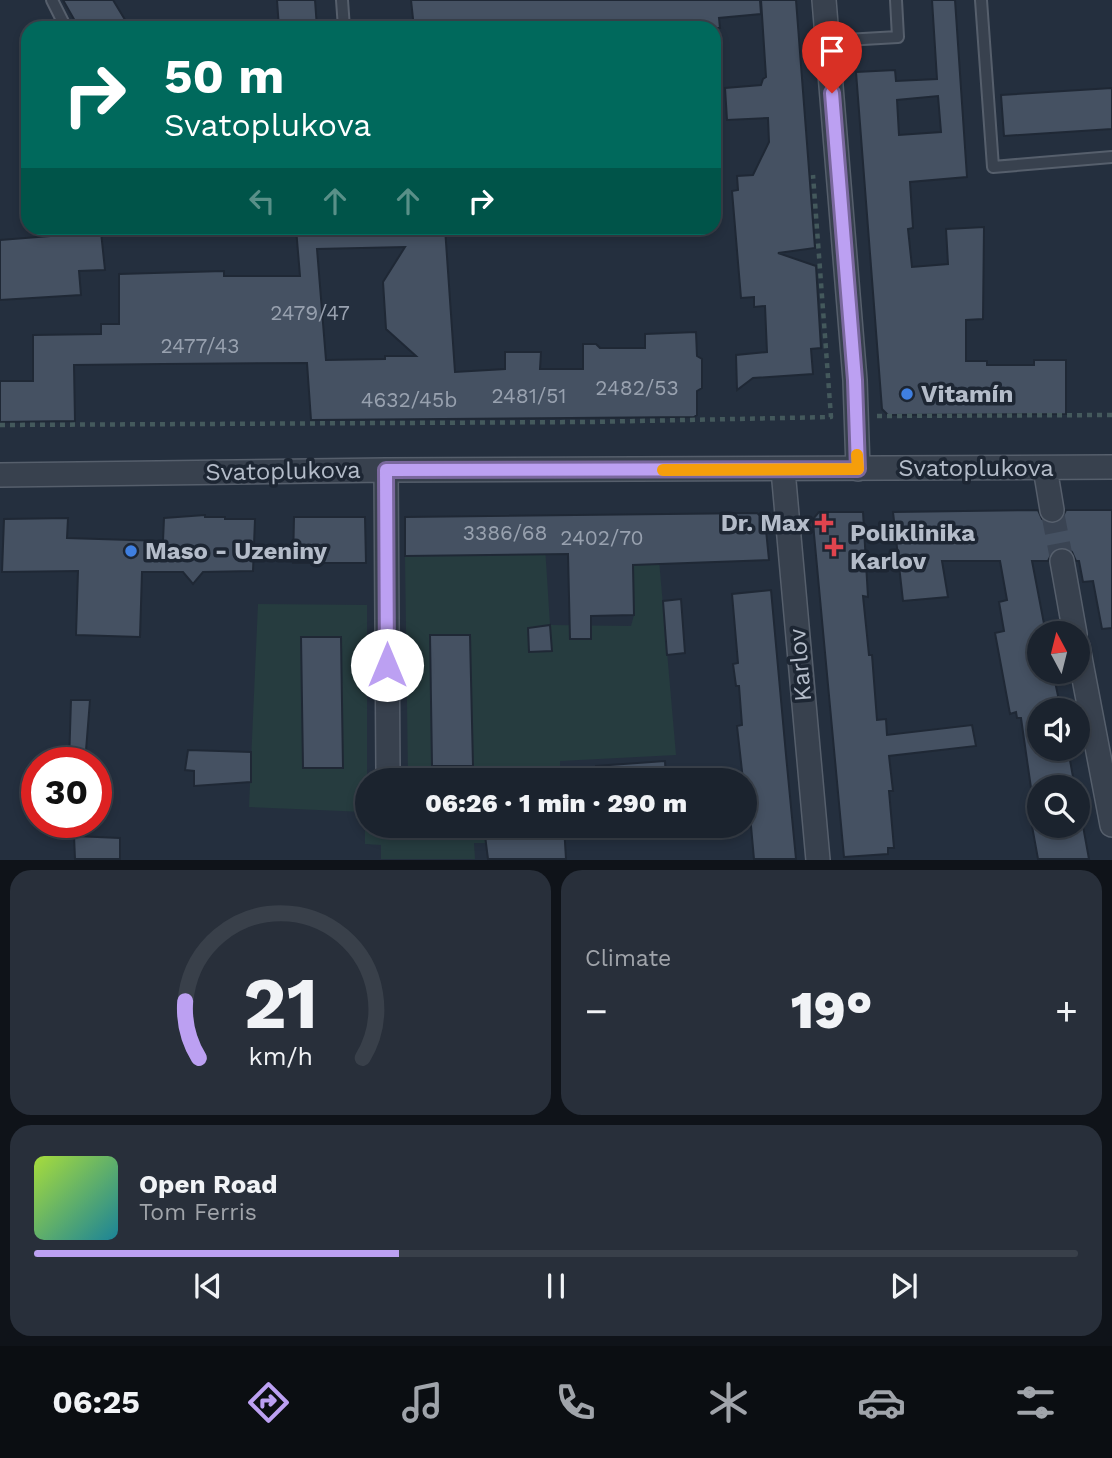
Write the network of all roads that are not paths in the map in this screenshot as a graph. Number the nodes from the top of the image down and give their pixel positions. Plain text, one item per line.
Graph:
1 (52, 0) edge
2 (342, 0) edge
3 (824, 0) edge
4 (896, 0) edge
5 (981, 0) edge
6 (62, 21) edge
7 (344, 21) edge
8 (828, 41) junction
9 (1112, 157) edge
10 (1112, 467) edge
11 (1045, 468) junction
12 (858, 469) junction
13 (386, 470) junction
14 (783, 470) junction
15 (0, 475) edge
16 (1052, 510) tunnel mouth
17 (1062, 561) tunnel mouth
18 (1073, 621) edge
19 (1085, 684) edge
20 (388, 768) edge
21 (1112, 825) edge
22 (818, 859) edge

1 - 6 lane
2 - 7 lane
3 - 8 street
4 - 8 lane
5 - 9 lane
8 - 12 street
10 - 11 street, Svatoplukova
11 - 12 street, Svatoplukova
11 - 16 street
12 - 14 street, Svatoplukova
13 - 14 street, Svatoplukova
13 - 15 street, Svatoplukova
13 - 20 street
14 - 22 street, Karlov
17 - 18 street
19 - 21 street

